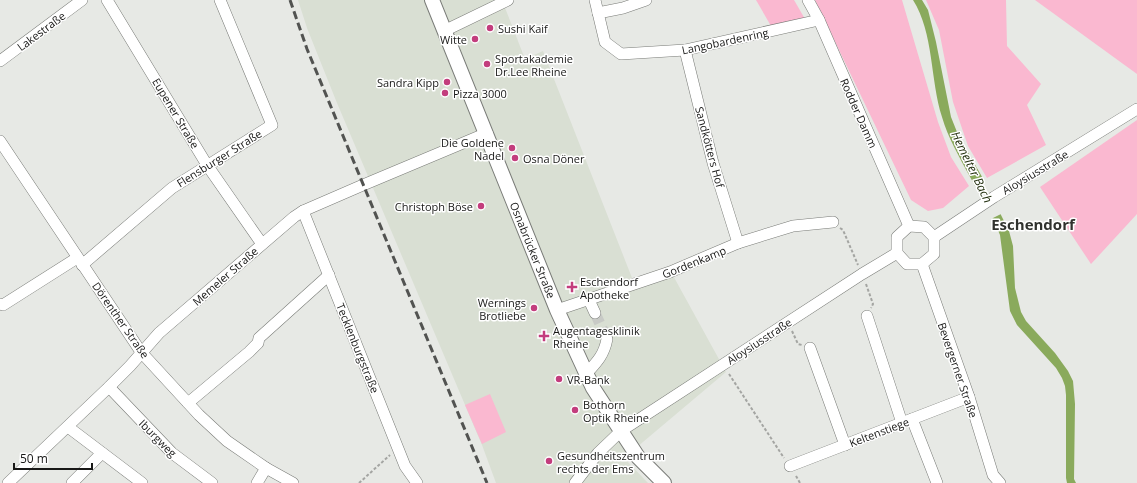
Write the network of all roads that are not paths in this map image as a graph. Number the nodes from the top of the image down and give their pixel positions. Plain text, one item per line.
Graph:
1 (82, 0) edge
2 (107, 0) edge
3 (220, 0) edge
4 (432, 0) edge
5 (508, 0) edge
6 (596, 0) edge
7 (646, 0) edge
8 (808, 0) edge
9 (598, 13) junction
10 (819, 20) junction
11 (444, 31) junction
12 (685, 50) junction
13 (0, 61) edge
14 (1137, 109) edge
15 (487, 133) junction
16 (0, 141) edge
17 (207, 165) junction
18 (303, 211) junction
19 (833, 222) dead end
20 (909, 226) junction
21 (934, 238) junction
22 (738, 243) junction
23 (262, 244) junction
24 (897, 253) junction
25 (79, 261) junction
26 (922, 264) junction
27 (329, 276) junction
28 (589, 300) junction
29 (0, 304) edge
30 (557, 310) junction
31 (595, 313) tunnel mouth
32 (867, 316) dead end
33 (607, 339) tunnel mouth
34 (810, 348) dead end
35 (141, 352) junction
36 (586, 374) junction
37 (109, 387) junction
38 (969, 397) junction
39 (188, 403) junction
40 (907, 421) junction
41 (68, 427) junction
42 (621, 431) junction
43 (845, 445) junction
44 (102, 453) junction
45 (790, 466) road end
46 (266, 468) junction
47 (129, 479) edge
48 (993, 480) edge
49 (8, 483) edge
50 (72, 483) edge
51 (142, 483) edge
52 (212, 483) edge
53 (257, 483) edge
54 (293, 483) edge
55 (418, 483) edge
56 (575, 483) edge
57 (664, 483) edge
58 (937, 483) edge

1 - 13 street, Lakestraße
2 - 17 street, Eupener Straße
3 - 17 street, Flensburger Straße
4 - 11 main road, Osnabrücker Straße
5 - 11 street
6 - 9 street, Langobardenring
7 - 9 street
8 - 10 street, Rodder Damm
9 - 12 street, Langobardenring
10 - 12 street, Langobardenring
10 - 20 street, Rodder Damm
11 - 15 main road, Osnabrücker Straße
12 - 22 street, Sandkötters Hof
14 - 21 street, Aloysiusstraße
15 - 18 street, Memeler Straße
15 - 30 main road, Osnabrücker Straße
16 - 25 street, Dörenther Straße
17 - 23 street, Eupener Straße
17 - 25 street, Flensburger Straße
18 - 23 street, Memeler Straße
18 - 27 street, Tecklenburgstraße
19 - 22 street, Gordenkamp
20 - 21 street
20 - 24 street
21 - 26 street
22 - 28 street, Gordenkamp
23 - 35 street, Memeler Straße
24 - 26 street
24 - 42 street, Aloysiusstraße
25 - 29 street, Flensburger Straße
25 - 35 street, Dörenther Straße
26 - 38 street, Bevergerner Straße
27 - 39 street
27 - 55 street, Tecklenburgstraße
28 - 30 street, Gordenkamp
28 - 31 street
30 - 36 main road, Osnabrücker Straße
32 - 40 street
33 - 36 street
34 - 43 street
35 - 37 street, Memeler Straße
35 - 39 street, Dörenther Straße
36 - 42 main road, Osnabrücker Straße
37 - 41 street, Memeler Straße
37 - 52 street, Iburgweg
38 - 40 street, Keltenstiege
38 - 48 street, Bevergerner Straße
39 - 46 street, Dörenther Straße
40 - 43 street, Keltenstiege
40 - 58 street
41 - 44 street
41 - 49 street, Memeler Straße
42 - 56 street, Aloysiusstraße
42 - 57 main road, Osnabrücker Straße
43 - 45 street, Keltenstiege
44 - 47 street
44 - 50 street
46 - 53 street
46 - 54 street, Dörenther Straße
47 - 51 street

